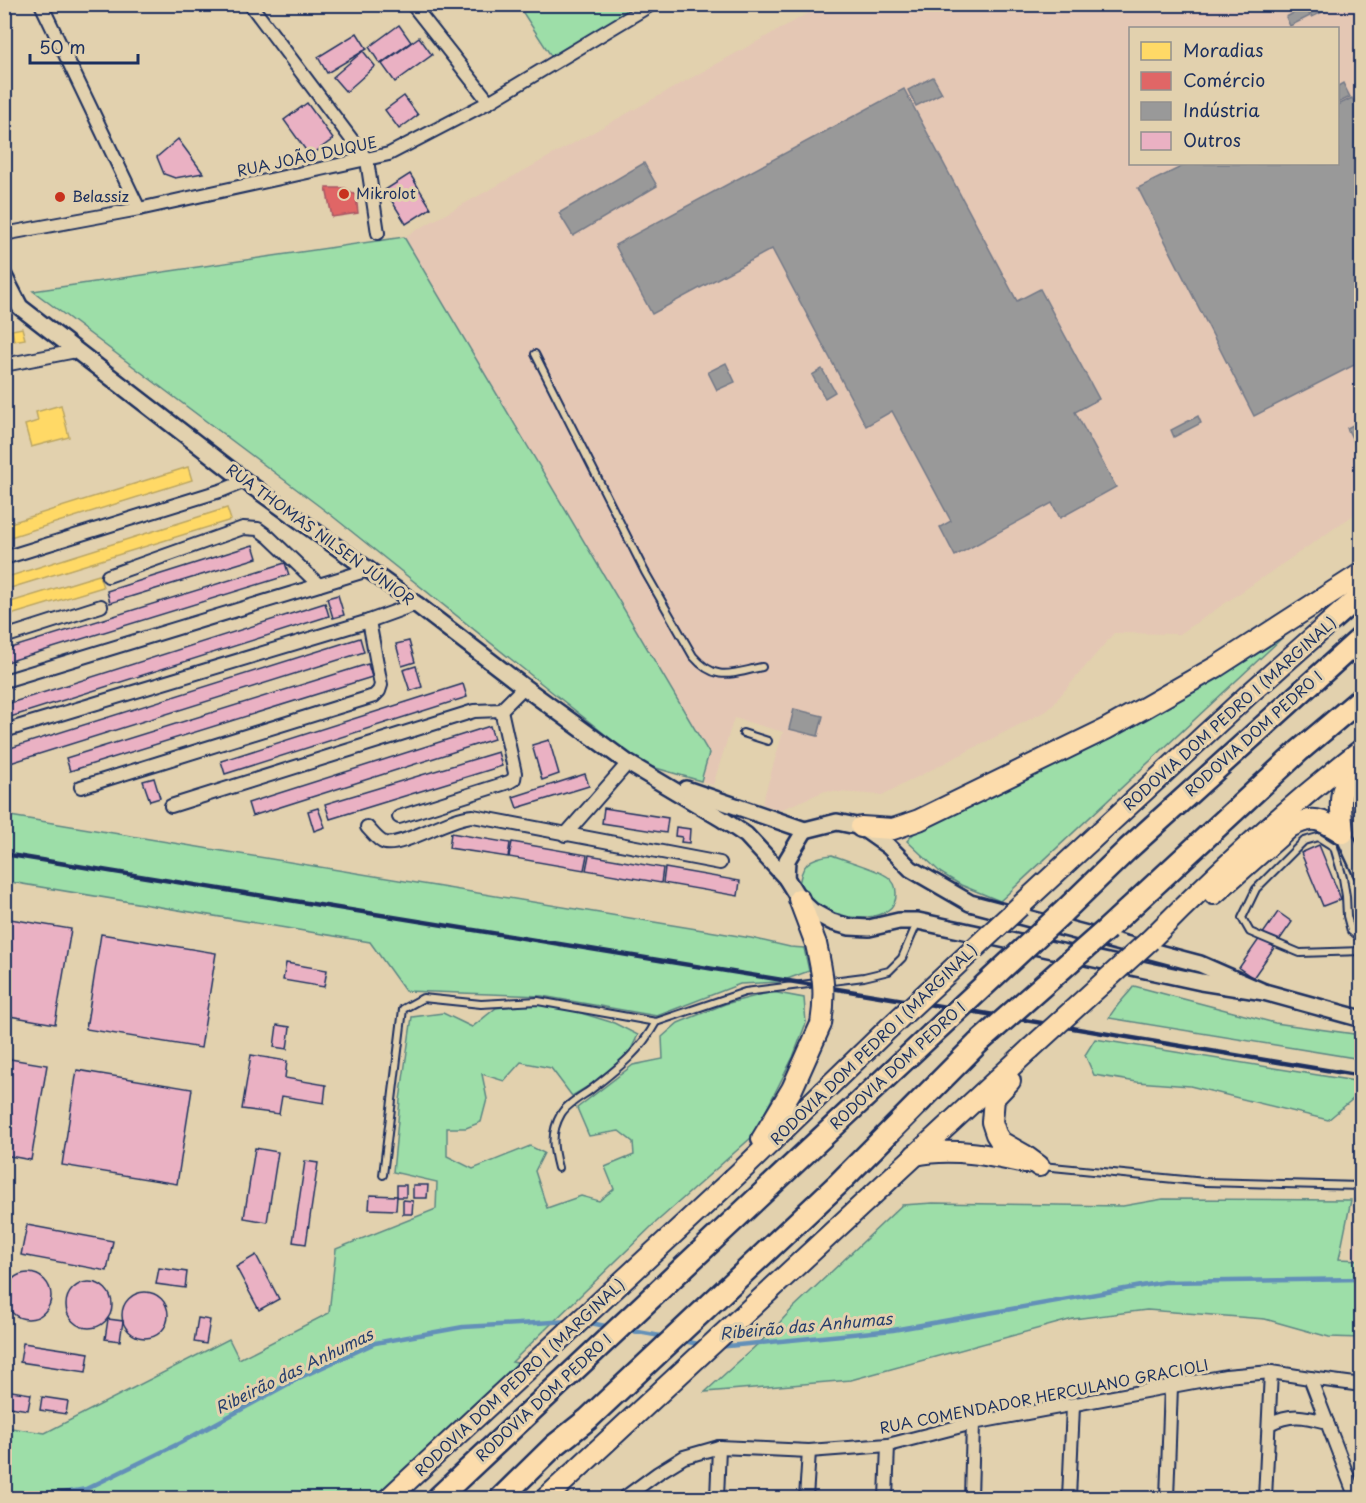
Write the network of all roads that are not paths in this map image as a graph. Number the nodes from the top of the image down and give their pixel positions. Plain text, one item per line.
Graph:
1 (41, 4) edge
2 (250, 4) edge
3 (412, 4) edge
4 (652, 4) edge
5 (489, 102) junction
6 (367, 160) junction
7 (138, 209) junction
8 (378, 233) dead end
9 (4, 234) edge
10 (4, 276) edge
11 (75, 351) junction
12 (535, 354) dead end
13 (4, 365) edge
14 (245, 481) junction
15 (4, 558) edge
16 (368, 570) junction
17 (1362, 573) edge
18 (108, 576) dead end
19 (319, 585) junction
20 (1362, 594) edge
21 (416, 604) junction
22 (101, 606) dead end
23 (369, 621) junction
24 (4, 637) edge
25 (1362, 637) edge
26 (762, 668) dead end
27 (4, 681) edge
28 (524, 687) junction
29 (1362, 698) edge
30 (501, 710) junction
31 (4, 731) edge
32 (743, 733) dead end
33 (768, 741) dead end
34 (1362, 749) edge
35 (1362, 761) edge
36 (628, 763) junction
37 (652, 778) junction
38 (81, 787) dead end
39 (720, 802) junction
40 (171, 806) dead end
41 (399, 817) dead end
42 (722, 819) junction
43 (367, 827) dead end
44 (861, 827) junction
45 (805, 830) junction
46 (1343, 833) junction
47 (565, 835) junction
48 (720, 863) dead end
49 (1362, 874) edge
50 (786, 878) junction
51 (799, 899) junction
52 (1183, 908) junction
53 (918, 921) junction
54 (1362, 940) edge
55 (1362, 951) edge
56 (1264, 992) junction
57 (1362, 1019) edge
58 (656, 1022) junction
59 (1030, 1049) junction
60 (915, 1155) junction
61 (1039, 1166) junction
62 (558, 1168) dead end
63 (739, 1173) junction
64 (383, 1175) dead end
65 (1362, 1186) edge
66 (1271, 1372) junction
67 (1306, 1378) junction
68 (1362, 1384) edge
69 (1171, 1386) junction
70 (1073, 1406) junction
71 (1327, 1422) junction
72 (973, 1423) junction
73 (1269, 1424) junction
74 (888, 1445) junction
75 (718, 1447) junction
76 (809, 1450) junction
77 (389, 1498) edge
78 (438, 1498) edge
79 (501, 1498) edge
80 (546, 1498) edge
81 (624, 1498) edge
82 (717, 1498) edge
83 (807, 1498) edge
84 (886, 1498) edge
85 (970, 1498) edge
86 (1069, 1498) edge
87 (1167, 1498) edge
88 (1265, 1498) edge
89 (1356, 1498) edge

1 - 7 street
2 - 6 street
3 - 5 street
4 - 5 street, RUA JOÃO DUQUE
5 - 6 street, RUA JOÃO DUQUE
6 - 7 street, RUA JOÃO DUQUE
6 - 8 street
7 - 9 street, RUA JOÃO DUQUE
10 - 11 street, RUA THOMAS NILSEN JÚNIOR
11 - 13 street
11 - 14 street, RUA THOMAS NILSEN JÚNIOR
12 - 26 lane
14 - 15 street
14 - 16 street, RUA THOMAS NILSEN JÚNIOR
16 - 19 street
16 - 21 street, RUA THOMAS NILSEN JÚNIOR
17 - 44 highway
18 - 19 street
19 - 27 street
20 - 63 highway, RODOVIA DOM PEDRO I (MARGINAL), bridge
21 - 23 street
21 - 28 street, RUA THOMAS NILSEN JÚNIOR
22 - 24 street
23 - 31 street
23 - 38 street
25 - 78 highway, RODOVIA DOM PEDRO I, bridge
28 - 30 street
28 - 36 street, RUA THOMAS NILSEN JÚNIOR
29 - 79 highway, bridge
30 - 40 street
30 - 41 street
32 - 33 lane
34 - 52 highway
35 - 46 highway
36 - 37 street, RUA THOMAS NILSEN JÚNIOR
36 - 47 street
37 - 39 street, RUA THOMAS NILSEN JÚNIOR
37 - 42 street, RUA THOMAS NILSEN JÚNIOR
39 - 42 lane
39 - 45 street, RUA THOMAS NILSEN JÚNIOR
42 - 50 street, RUA THOMAS NILSEN JÚNIOR
43 - 47 street
44 - 45 street
44 - 56 street
45 - 50 street
46 - 49 street
46 - 52 highway
47 - 48 street
50 - 51 street, RUA THOMAS NILSEN JÚNIOR
51 - 53 street, RUA THOMAS NILSEN JÚNIOR
51 - 63 highway, bridge
52 - 59 highway, bridge
53 - 56 street, RUA THOMAS NILSEN JÚNIOR
53 - 58 lane
54 - 55 lane
56 - 57 street
58 - 62 lane
58 - 64 lane
59 - 60 highway
59 - 61 highway
60 - 61 highway
60 - 80 highway
61 - 65 lane
63 - 77 highway, RODOVIA DOM PEDRO I (MARGINAL)
66 - 67 street, RUA COMENDADOR HERCULANO GRACIOLI
66 - 69 street, RUA COMENDADOR HERCULANO GRACIOLI
66 - 73 street
67 - 68 street, RUA COMENDADOR HERCULANO GRACIOLI
67 - 71 street
69 - 70 street, RUA COMENDADOR HERCULANO GRACIOLI
69 - 87 street
70 - 72 street, RUA COMENDADOR HERCULANO GRACIOLI
70 - 86 street
71 - 73 street
71 - 89 street
72 - 74 street, RUA COMENDADOR HERCULANO GRACIOLI
72 - 85 street
73 - 88 street
74 - 76 street, RUA COMENDADOR HERCULANO GRACIOLI
74 - 84 street
75 - 76 street, RUA COMENDADOR HERCULANO GRACIOLI
75 - 81 street, RUA COMENDADOR HERCULANO GRACIOLI
75 - 82 street
76 - 83 street

